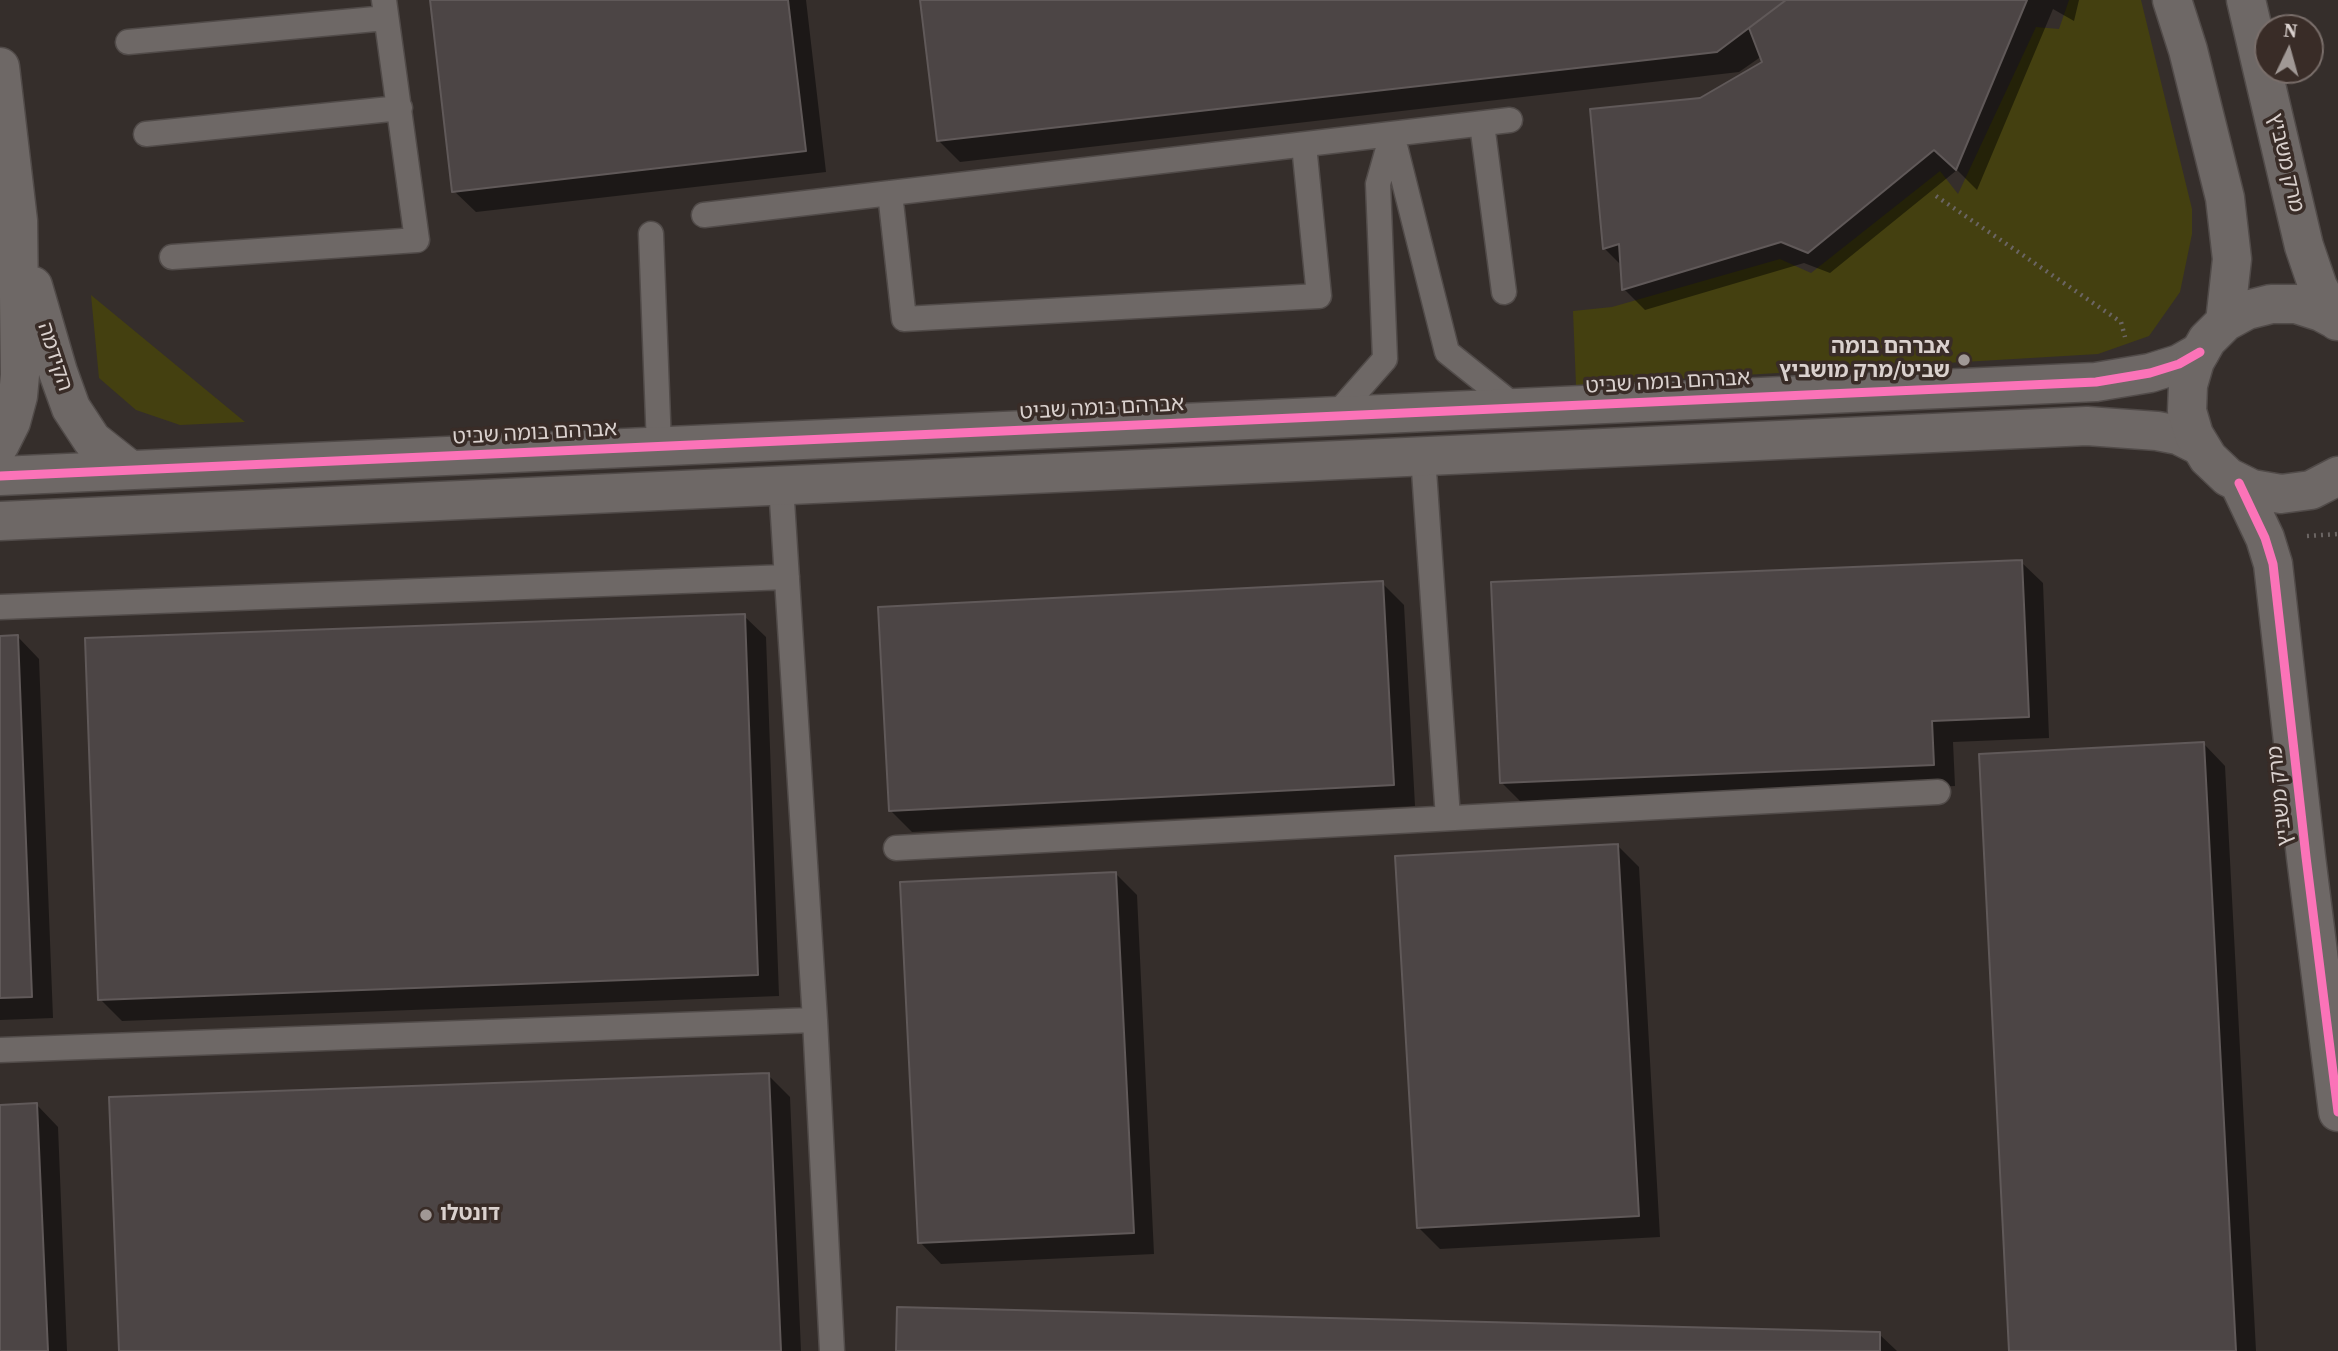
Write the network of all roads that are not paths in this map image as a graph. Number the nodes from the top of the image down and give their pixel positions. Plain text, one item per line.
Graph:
1 (2172, 0) edge
2 (2246, 0) edge
3 (385, 9) edge
4 (128, 43) dead end
5 (0, 67) edge
6 (400, 108) junction
7 (1510, 120) dead end
8 (1482, 124) junction
9 (146, 134) dead end
10 (1392, 134) junction
11 (1304, 145) junction
12 (890, 193) junction
13 (704, 215) dead end
14 (18, 221) junction
15 (651, 234) dead end
16 (172, 257) dead end
17 (1504, 292) dead end
18 (2337, 321) edge
19 (2225, 322) junction
20 (2200, 352) junction
21 (1517, 408) junction
22 (1335, 416) junction
23 (0, 443) edge
24 (659, 446) junction
25 (2200, 446) junction
26 (1423, 456) junction
27 (130, 470) junction
28 (0, 476) edge
29 (2338, 476) edge
30 (2239, 483) junction
31 (781, 485) junction
32 (0, 521) edge
33 (787, 577) junction
34 (0, 607) edge
35 (1938, 792) dead end
36 (1448, 818) junction
37 (896, 848) dead end
38 (815, 1020) junction
39 (0, 1050) edge
40 (2338, 1112) edge
41 (832, 1351) edge

1 - 19 street
2 - 18 street, מרק משביץ
3 - 4 lane
3 - 6 lane
5 - 14 street, הקידמה
6 - 9 lane
6 - 16 lane
7 - 8 lane
8 - 10 lane
8 - 17 lane
10 - 11 lane
10 - 21 lane
10 - 22 lane
11 - 12 lane
11 - 12 lane
12 - 13 lane
14 - 23 street, הקידמה
14 - 27 street, הקידמה
15 - 24 lane
18 - 19 street, מרק משביץ
19 - 20 street, מרק משביץ
20 - 21 street, אברהם בומה שביט
20 - 25 street, מרק משביץ
21 - 22 street, אברהם בומה שביט
22 - 24 street, אברהם בומה שביט
24 - 27 street, אברהם בומה שביט
25 - 26 street
25 - 30 street, מרק משביץ
26 - 31 street
26 - 36 lane
27 - 28 street, אברהם בומה שביט
29 - 30 street, מרק משביץ
30 - 40 street, מרק משביץ
31 - 32 street
31 - 33 lane
33 - 34 lane
33 - 38 lane
35 - 36 lane
36 - 37 lane
38 - 39 lane
38 - 41 lane

